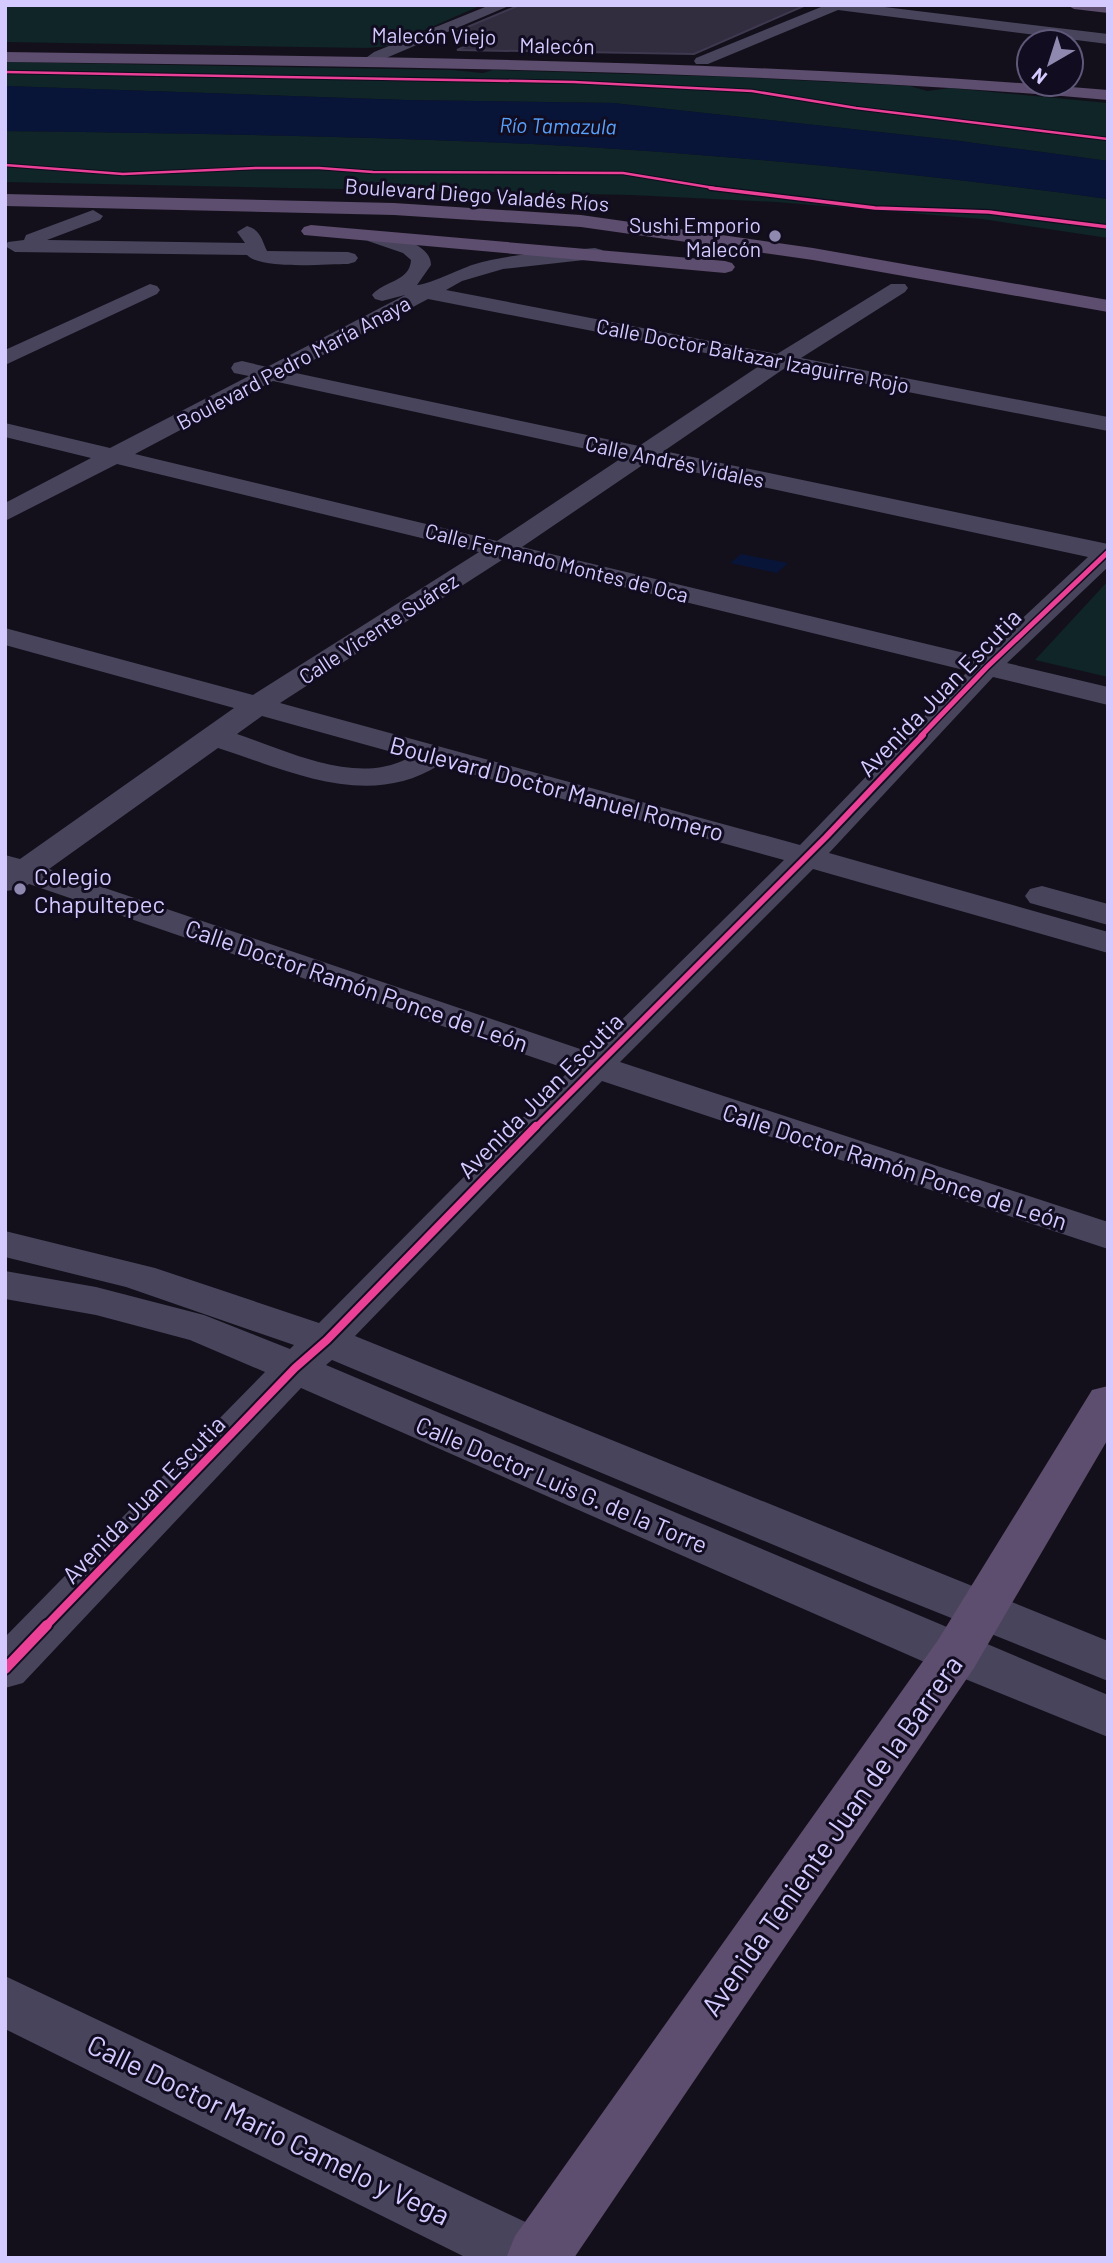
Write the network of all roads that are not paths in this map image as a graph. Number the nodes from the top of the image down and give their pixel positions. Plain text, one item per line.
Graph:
1 (504, 5) edge
2 (838, 5) edge
3 (1074, 5) edge
4 (1108, 9) edge
5 (1108, 39) edge
6 (5, 47) edge
7 (5, 57) edge
8 (373, 59) junction
9 (702, 61) junction
10 (643, 67) junction
11 (1015, 79) edge
12 (1085, 86) edge
13 (1108, 88) edge
14 (1108, 95) edge
15 (5, 200) edge
16 (306, 207) junction
17 (5, 214) edge
18 (93, 216) junction
19 (237, 224) junction
20 (265, 226) dead end
21 (292, 229) dead end
22 (375, 237) junction
23 (10, 248) edge
24 (255, 250) junction
25 (595, 254) junction
26 (813, 254) junction
27 (348, 258) dead end
28 (864, 284) dead end
29 (397, 287) junction
30 (898, 288) junction
31 (149, 290) dead end
32 (426, 292) junction
33 (1108, 306) edge
34 (1108, 323) edge
35 (5, 358) edge
36 (781, 361) junction
37 (242, 368) junction
38 (270, 374) junction
39 (1108, 424) edge
40 (5, 430) edge
41 (85, 449) junction
42 (645, 454) junction
43 (113, 456) junction
44 (5, 490) edge
45 (5, 513) edge
46 (502, 549) junction
47 (1108, 553) edge
48 (5, 610) edge
49 (5, 636) edge
50 (987, 667) junction
51 (1108, 696) edge
52 (271, 697) junction
53 (215, 737) junction
54 (436, 754) junction
55 (815, 846) junction
56 (11, 874) edge
57 (1108, 915) edge
58 (1108, 943) edge
59 (594, 1066) junction
60 (1108, 1236) edge
61 (5, 1244) edge
62 (5, 1285) edge
63 (311, 1354) junction
64 (1108, 1401) edge
65 (969, 1633) junction
66 (1108, 1662) edge
67 (5, 1669) edge
68 (1108, 1717) edge
69 (5, 2001) edge
70 (535, 2258) edge

1 - 8 street
2 - 5 street
2 - 9 street
3 - 4 main road
6 - 8 main road, Malecón Viejo
7 - 8 main road, Malecón
8 - 9 main road, Malecón Viejo
8 - 10 main road, Malecón
9 - 10 main road
9 - 11 main road, Malecón Viejo
10 - 14 main road, Malecón
12 - 13 main road
15 - 16 main road, Boulevard Diego Valadés Ríos
16 - 19 main road
16 - 26 main road, Boulevard Diego Valadés Ríos
17 - 18 main road
18 - 19 main road
18 - 23 street
19 - 20 main road
19 - 24 street
21 - 22 main road, Boulevard Diego Valadés Ríos
22 - 25 main road, Boulevard Diego Valadés Ríos
22 - 29 street, Boulevard Pedro María Anaya
23 - 24 street
24 - 27 street
25 - 26 main road, Boulevard Diego Valadés Ríos
25 - 32 street, Boulevard Pedro María Anaya
26 - 33 main road, Boulevard Diego Valadés Ríos
28 - 30 main road
29 - 32 street, Calle Doctor Baltazar Izaguirre Rojo
29 - 37 street, Boulevard Pedro María Anaya
30 - 34 main road
30 - 36 street, Calle Vicente Suárez
31 - 35 street
32 - 36 street, Calle Doctor Baltazar Izaguirre Rojo
32 - 38 street, Boulevard Pedro María Anaya
36 - 39 street, Calle Doctor Baltazar Izaguirre Rojo
36 - 42 street, Calle Vicente Suárez
37 - 38 street, Calle Andrés Vidales
37 - 41 street, Boulevard Pedro María Anaya
38 - 42 street, Calle Andrés Vidales
38 - 43 street, Boulevard Pedro María Anaya
40 - 41 street, Calle Fernando Montes de Oca
41 - 43 street, Calle Fernando Montes de Oca
41 - 44 street, Boulevard Pedro María Anaya
42 - 46 street, Calle Vicente Suárez
42 - 47 street, Calle Andrés Vidales
43 - 45 street, Boulevard Pedro María Anaya
43 - 46 street, Calle Fernando Montes de Oca
46 - 50 street, Calle Fernando Montes de Oca
46 - 52 street, Calle Vicente Suárez
47 - 50 street, Avenida Juan Escutia
48 - 52 street, Boulevard Doctor Manuel Romero
49 - 52 street, Boulevard Doctor Manuel Romero
50 - 51 street, Calle Fernando Montes de Oca
50 - 55 street, Avenida Juan Escutia
52 - 53 street, Calle Vicente Suárez
52 - 54 street, Boulevard Doctor Manuel Romero
52 - 55 street, Boulevard Doctor Manuel Romero
53 - 54 street
53 - 56 street, Calle Vicente Suárez
54 - 55 street, Boulevard Doctor Manuel Romero
55 - 57 street, Boulevard Doctor Manuel Romero
55 - 58 street, Boulevard Doctor Manuel Romero
55 - 59 street, Avenida Juan Escutia
56 - 59 street, Calle Doctor Ramón Ponce de León
59 - 60 street, Calle Doctor Ramón Ponce de León
59 - 63 street, Avenida Juan Escutia
61 - 63 street, Calle Doctor Luis G. de la Torre
62 - 63 street, Calle Doctor Luis G. de la Torre
63 - 65 street, Calle Doctor Luis G. de la Torre
63 - 67 street, Avenida Juan Escutia
64 - 65 main road, Avenida Teniente Juan de la Barrera
65 - 66 street, Calle Doctor Luis G. de la Torre
65 - 68 street, Calle Doctor Luis G. de la Torre
65 - 70 main road, Avenida Teniente Juan de la Barrera
69 - 70 street, Calle Doctor Mario Camelo y Vega

